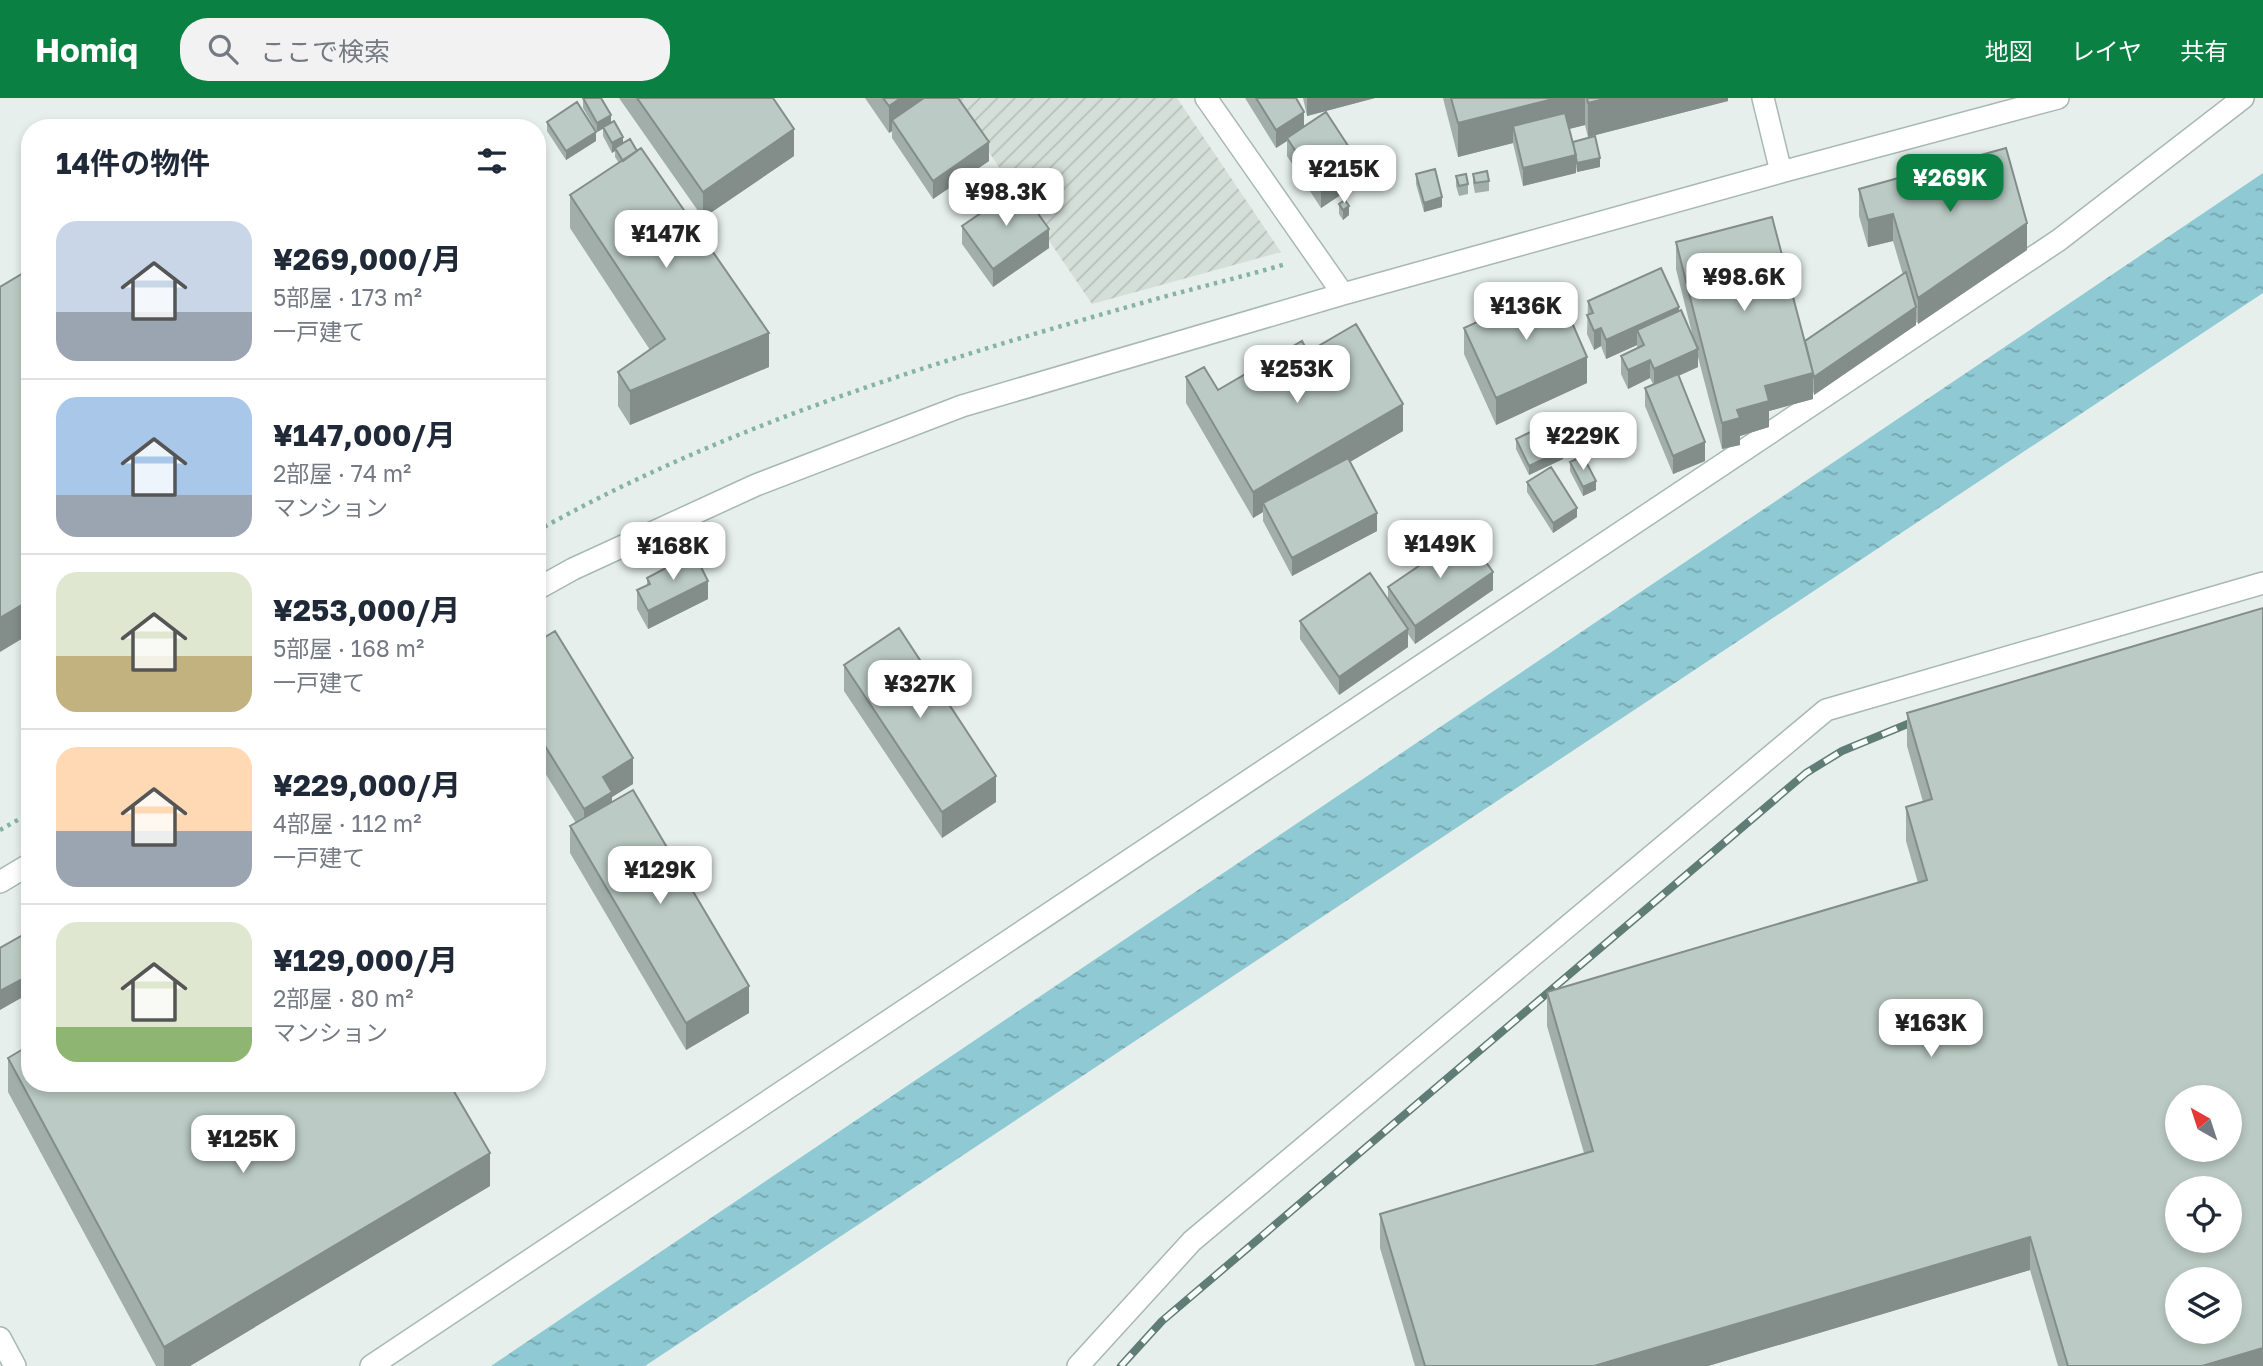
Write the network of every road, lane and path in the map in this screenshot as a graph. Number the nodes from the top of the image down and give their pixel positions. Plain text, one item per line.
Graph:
1 (1206, 98) edge
2 (1763, 98) edge
3 (2058, 98) edge
4 (2243, 98) edge
5 (1781, 172) junction
6 (1316, 255) junction
7 (1343, 294) junction
8 (546, 526) edge
9 (2263, 583) edge
10 (546, 584) edge
11 (21, 818) edge
12 (0, 830) edge
13 (21, 869) edge
14 (0, 881) edge
15 (0, 1338) edge
16 (15, 1366) edge
17 (371, 1366) edge
18 (1078, 1366) edge

1 - 6 street
2 - 5 street
3 - 5 street
4 - 17 street
5 - 7 street
6 - 7 street
6 - 8 path
7 - 10 street
9 - 18 street
11 - 12 path
13 - 14 street
15 - 16 street

